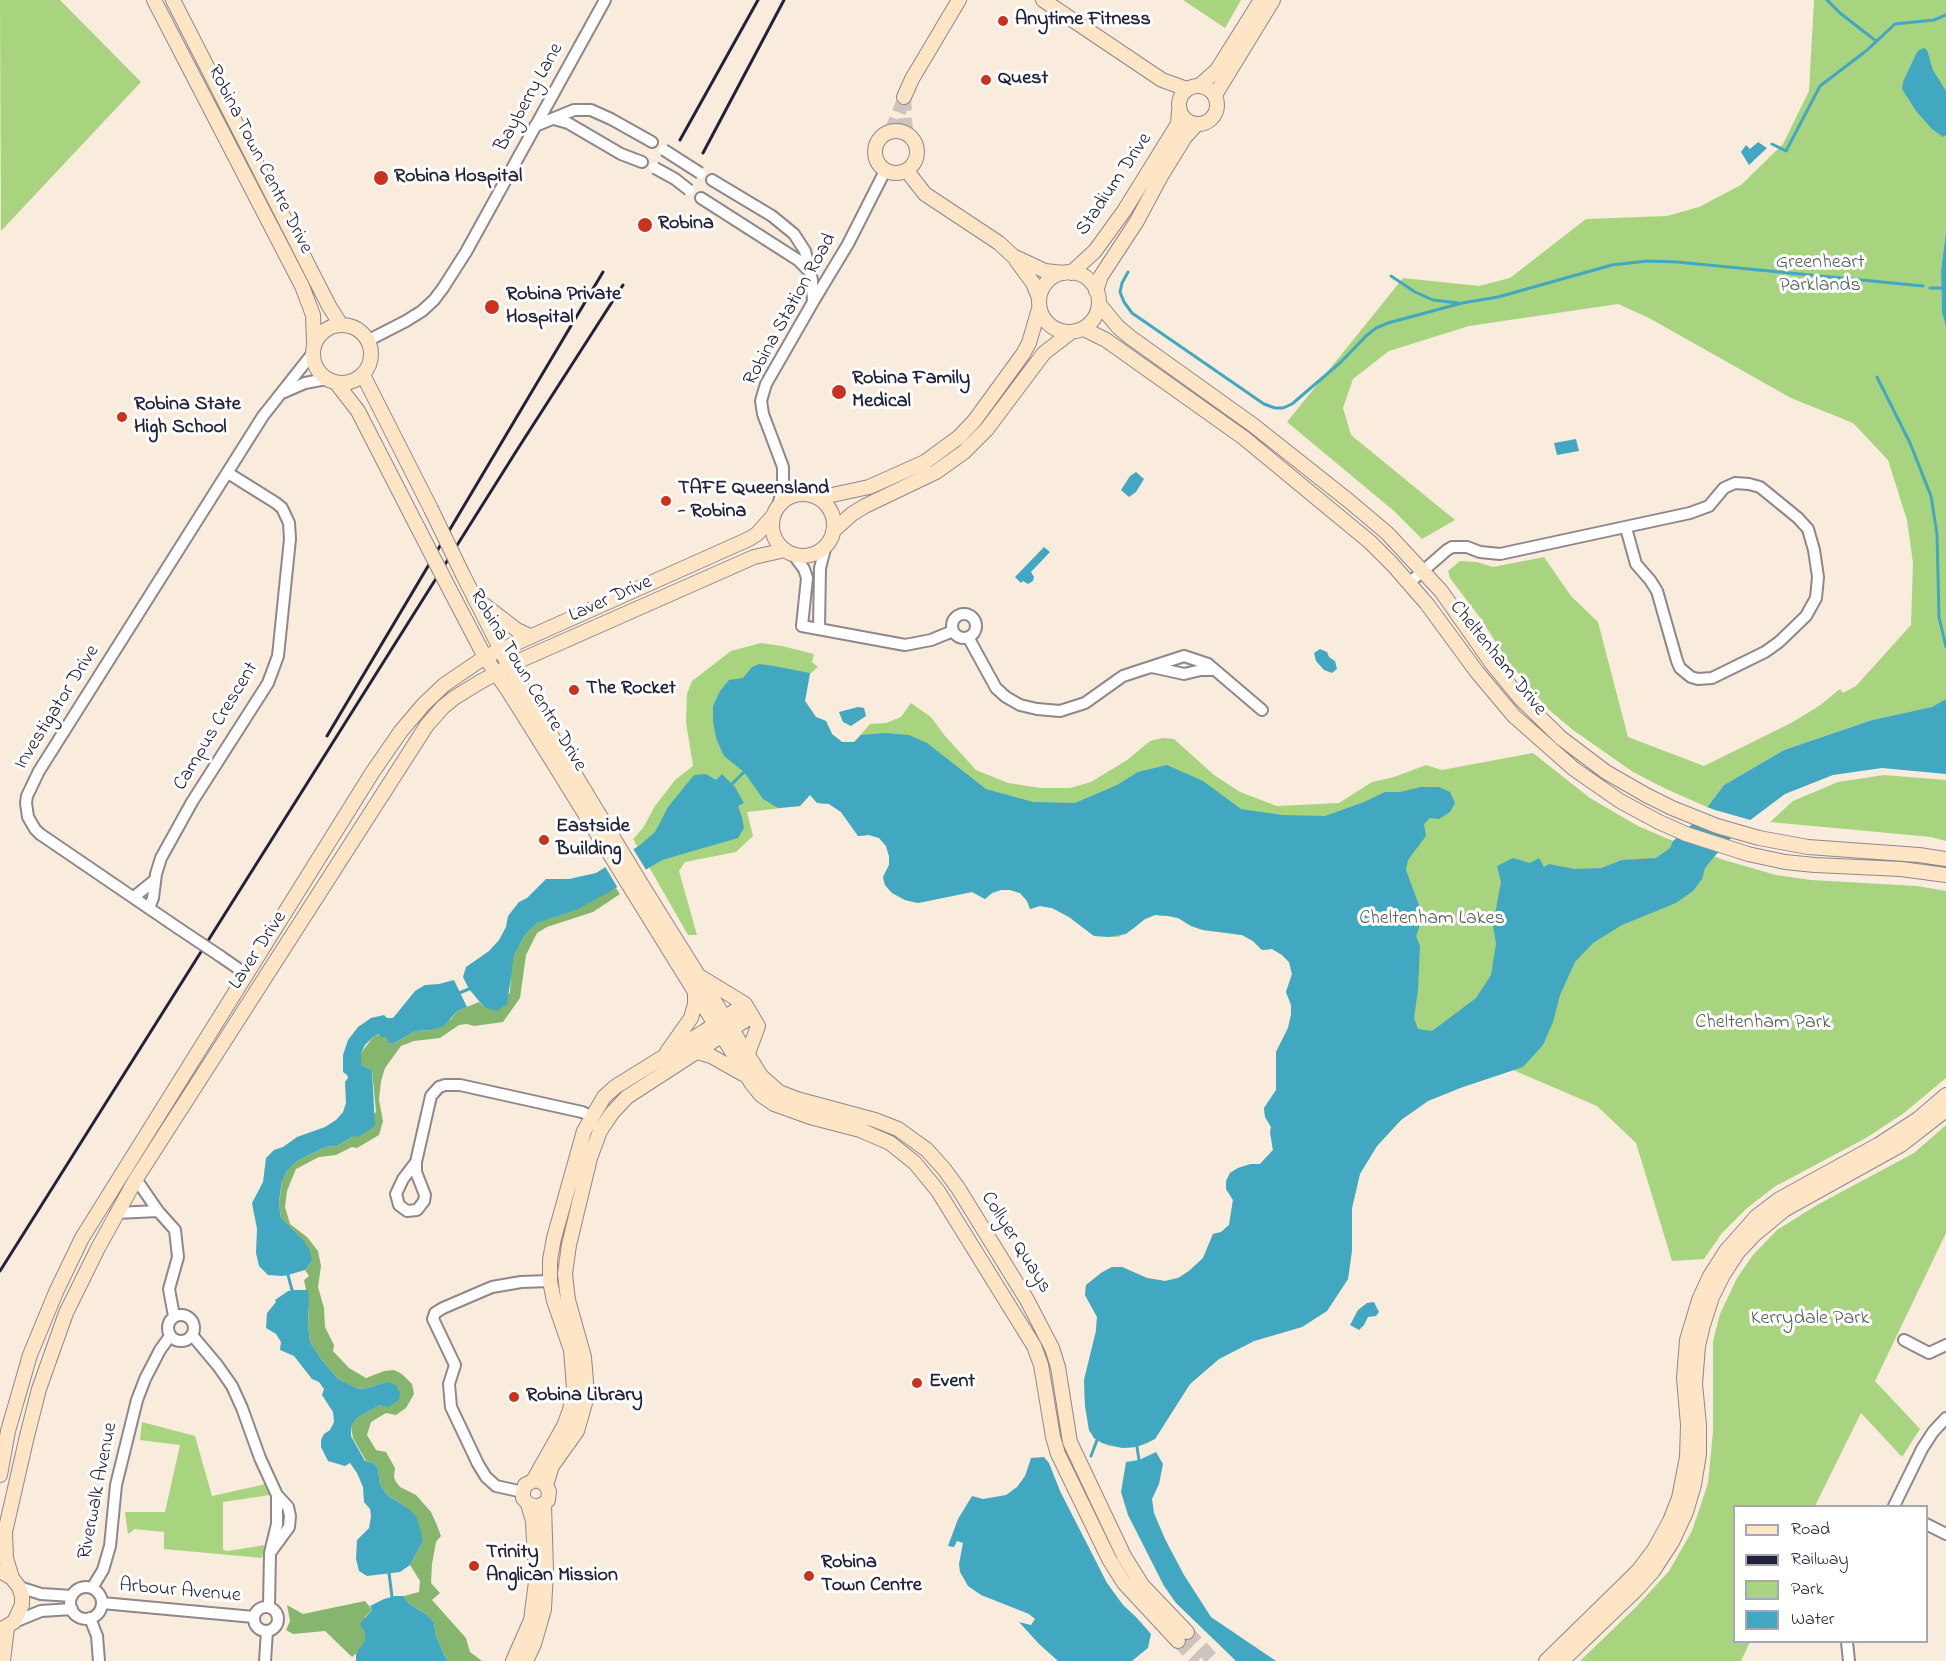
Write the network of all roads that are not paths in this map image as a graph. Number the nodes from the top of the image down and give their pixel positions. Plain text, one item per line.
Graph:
1 (154, 0) edge
2 (173, 0) edge
3 (606, 0) edge
4 (959, 0) edge
5 (1043, 0) edge
6 (1261, 0) edge
7 (1273, 0) edge
8 (1162, 80) junction
9 (1193, 88) junction
10 (1215, 95) junction
11 (904, 97) tunnel mouth
12 (1179, 106) junction
13 (554, 119) junction
14 (1197, 124) junction
15 (535, 127) junction
16 (652, 142) dead end
17 (664, 150) dead end
18 (642, 162) dead end
19 (912, 165) junction
20 (655, 168) dead end
21 (885, 171) junction
22 (700, 173) dead end
23 (712, 180) dead end
24 (690, 190) dead end
25 (701, 198) dead end
26 (1013, 256) junction
27 (811, 273) junction
28 (1067, 273) junction
29 (1098, 297) junction
30 (813, 302) junction
31 (1039, 303) junction
32 (341, 325) junction
33 (1084, 328) junction
34 (1070, 333) junction
35 (367, 341) junction
36 (313, 349) junction
37 (363, 375) junction
38 (332, 381) junction
39 (279, 395) junction
40 (228, 473) junction
41 (818, 498) junction
42 (776, 511) junction
43 (1626, 528) junction
44 (833, 531) junction
45 (826, 545) junction
46 (789, 552) junction
47 (1422, 571) junction
48 (1408, 583) junction
49 (472, 595) junction
50 (819, 628) junction
51 (953, 631) junction
52 (530, 636) junction
53 (968, 637) junction
54 (499, 649) junction
55 (485, 657) junction
56 (1152, 667) junction
57 (502, 670) junction
58 (1214, 670) junction
59 (1262, 710) dead end
60 (1946, 859) edge
61 (1946, 875) edge
62 (154, 880) junction
63 (638, 890) junction
64 (134, 897) junction
65 (149, 908) junction
66 (246, 974) junction
67 (698, 975) junction
68 (695, 993) junction
69 (748, 1010) junction
70 (723, 1027) junction
71 (697, 1052) junction
72 (664, 1056) junction
73 (747, 1056) junction
74 (745, 1075) junction
75 (1946, 1095) edge
76 (1946, 1110) edge
77 (591, 1116) junction
78 (416, 1162) dead end
79 (136, 1179) junction
80 (158, 1211) junction
81 (116, 1213) junction
82 (550, 1281) junction
83 (174, 1316) junction
84 (192, 1335) junction
85 (170, 1336) junction
86 (1904, 1340) dead end
87 (1946, 1345) edge
88 (1946, 1418) edge
89 (0, 1475) edge
90 (539, 1483) junction
91 (525, 1498) junction
92 (543, 1504) junction
93 (1894, 1505) edge
94 (1928, 1525) edge
95 (1946, 1534) edge
96 (10, 1579) edge
97 (92, 1588) junction
98 (72, 1596) junction
99 (102, 1603) junction
100 (269, 1606) junction
101 (72, 1609) junction
102 (254, 1617) junction
103 (90, 1618) junction
104 (7, 1627) edge
105 (267, 1631) junction
106 (1848, 1643) edge
107 (3, 1661) edge
108 (99, 1661) edge
109 (265, 1661) edge
110 (513, 1661) edge
111 (526, 1661) edge
112 (1546, 1661) edge
113 (1562, 1661) edge
114 (1849, 1661) edge

1 - 36 street, Robina Town Centre Drive
2 - 32 street, Robina Town Centre Drive
3 - 15 street, Bayberry Lane
4 - 11 street
5 - 8 street
6 - 9 street
7 - 10 street
8 - 9 street
8 - 12 street
9 - 10 street
9 - 12 street
10 - 14 street
12 - 14 street
12 - 28 street, Stadium Drive
13 - 15 street
13 - 16 street
13 - 18 street
14 - 29 street, Stadium Drive
15 - 35 street, Bayberry Lane
17 - 22 street, bridge
19 - 21 street
19 - 21 street
19 - 26 street
20 - 24 street, bridge
21 - 30 street, Robina Station Road
23 - 27 street
25 - 27 street
26 - 28 street
26 - 31 street
27 - 30 street
28 - 29 street
28 - 31 street
29 - 33 street
29 - 47 street, Cheltenham Drive
30 - 42 street, Robina Station Road
31 - 34 street
31 - 41 street
32 - 35 street
32 - 36 street
33 - 34 street
33 - 48 street, Cheltenham Drive
34 - 44 street
35 - 37 street
36 - 38 street
36 - 39 street, Investigator Drive
37 - 38 street
37 - 49 street, Robina Town Centre Drive, bridge
38 - 39 street, Investigator Drive
38 - 55 street, Robina Town Centre Drive, bridge
39 - 40 street, Investigator Drive
40 - 62 street, Campus Crescent
40 - 64 street, Investigator Drive
41 - 42 street
41 - 44 street
42 - 46 street
42 - 52 street, Laver Drive
43 - 43 street
43 - 47 street
44 - 45 street
45 - 46 street
45 - 50 street
46 - 50 street
46 - 57 street, Laver Drive
47 - 48 street
47 - 60 street, Cheltenham Drive
48 - 61 street, Cheltenham Drive
49 - 52 street
49 - 54 street, Robina Town Centre Drive
50 - 51 street
51 - 53 street
51 - 53 street
52 - 54 street, Laver Drive
53 - 56 street
54 - 55 street, Laver Drive
54 - 57 street, Robina Town Centre Drive
55 - 57 street, Robina Town Centre Drive
55 - 66 street, Laver Drive
56 - 58 street
56 - 58 street
57 - 63 street, Robina Town Centre Drive
57 - 79 street, Laver Drive
58 - 59 street
62 - 64 street, Campus Crescent
62 - 65 street, Campus Crescent
63 - 67 street, Robina Town Centre Drive
63 - 68 street, Robina Town Centre Drive
64 - 65 street, Investigator Drive
65 - 66 street, Investigator Drive, bridge
66 - 89 street, Laver Drive
67 - 69 street
67 - 70 street, Collyer Quays
68 - 70 street, Collyer Quays
68 - 72 street
69 - 70 street
69 - 73 street
70 - 71 street
70 - 72 street
70 - 73 street, Collyer Quays
70 - 74 street, Collyer Quays
71 - 74 street
71 - 90 street
72 - 77 street
73 - 74 street, Collyer Quays
75 - 112 street
76 - 113 street
77 - 78 street
77 - 82 street
79 - 80 street
79 - 81 street, Laver Drive
80 - 81 street
80 - 83 street
81 - 96 street, Laver Drive
82 - 90 street
82 - 91 street
83 - 84 street
83 - 85 street
84 - 85 street
84 - 100 street
85 - 97 street, Riverwalk Avenue
86 - 87 street
88 - 93 street
90 - 91 street
90 - 92 street
91 - 92 street
91 - 110 street
92 - 111 street
94 - 95 street
96 - 98 street
96 - 104 street, Laver Drive
97 - 98 street
97 - 99 street
98 - 101 street
99 - 102 street, Arbour Avenue
99 - 103 street
100 - 102 street
100 - 105 street
101 - 103 street
101 - 104 street
102 - 105 street
103 - 108 street
104 - 107 street
105 - 109 street
106 - 114 street

